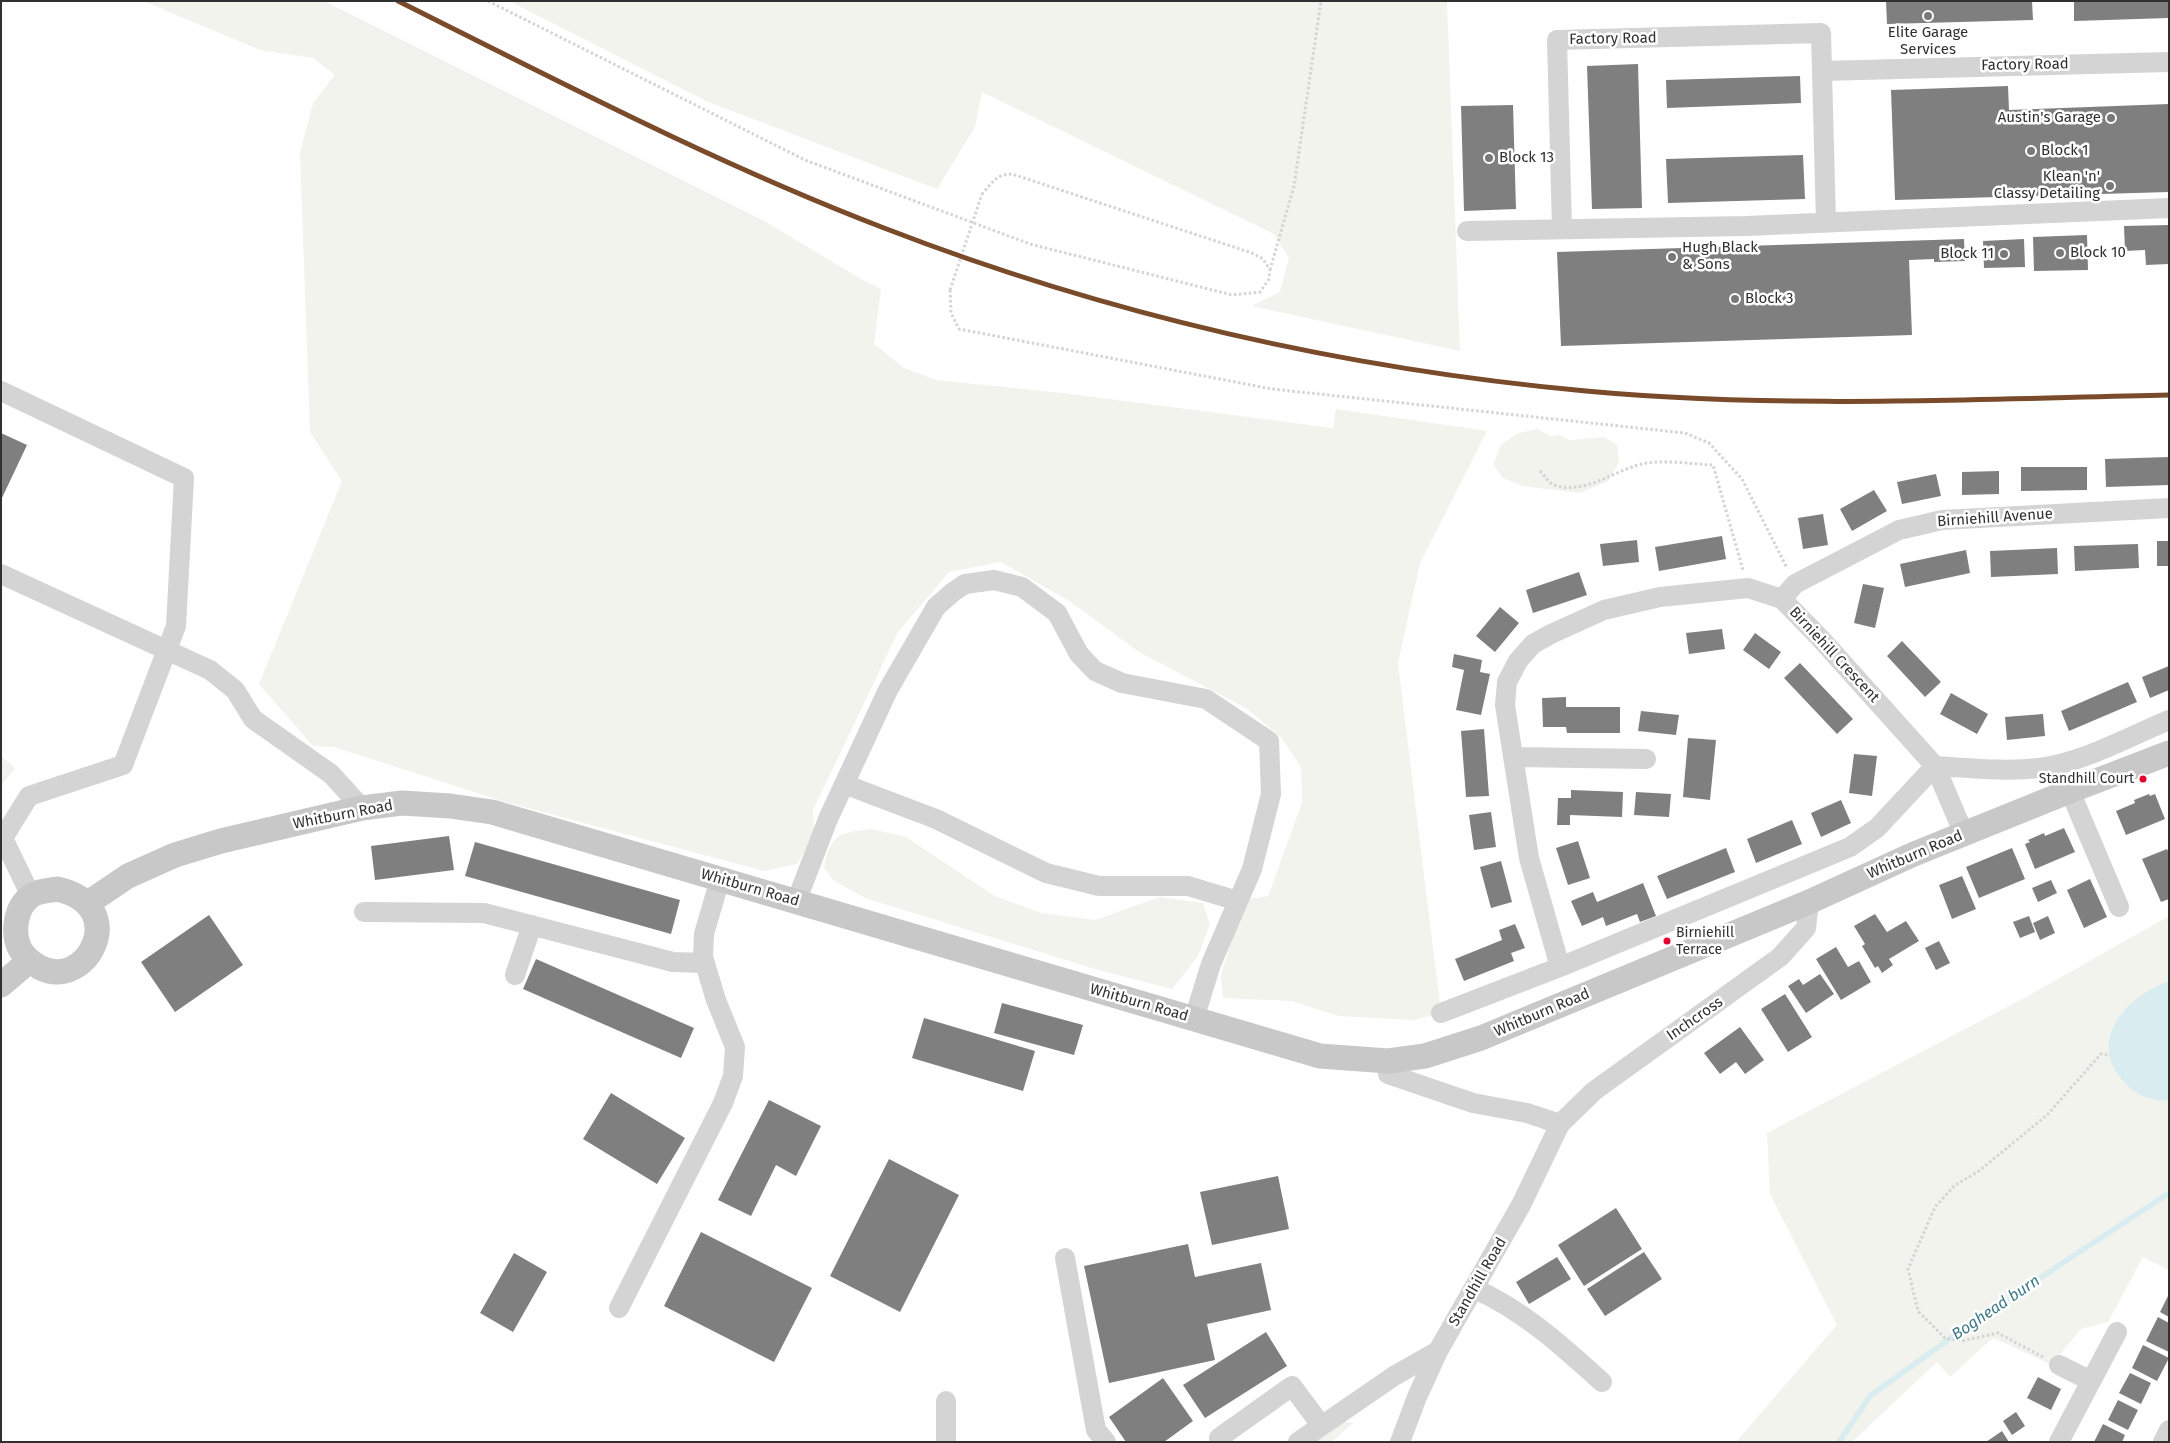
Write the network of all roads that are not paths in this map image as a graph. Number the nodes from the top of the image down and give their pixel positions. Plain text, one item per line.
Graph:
1 (2169, 62) edge
2 (1822, 71) junction
3 (2169, 208) edge
4 (1826, 223) junction
5 (1562, 229) junction
6 (1467, 231) dead end
7 (1, 392) edge
8 (2169, 508) edge
9 (1, 574) edge
10 (1782, 599) junction
11 (168, 650) junction
12 (2169, 720) edge
13 (2169, 753) edge
14 (1514, 757) junction
15 (1646, 759) dead end
16 (1935, 766) junction
17 (844, 784) junction
18 (2070, 791) junction
19 (362, 808) junction
20 (1964, 834) junction
21 (720, 879) junction
22 (31, 896) junction
23 (1238, 901) junction
24 (796, 902) junction
25 (1809, 902) junction
26 (88, 904) junction
27 (2119, 907) dead end
28 (364, 912) dead end
29 (532, 925) junction
30 (29, 961) junction
31 (705, 963) junction
32 (1560, 967) junction
33 (515, 975) dead end
34 (1, 985) edge
35 (1441, 1013) dead end
36 (1194, 1019) junction
37 (1388, 1061) junction
38 (1560, 1124) junction
39 (1066, 1258) dead end
40 (1475, 1288) junction
41 (619, 1308) dead end
42 (2117, 1332) dead end
43 (1438, 1351) junction
44 (2059, 1365) road end
45 (1602, 1382) dead end
46 (2091, 1382) junction
47 (946, 1400) dead end
48 (1321, 1425) junction
49 (2169, 1430) edge
50 (1219, 1438) dead end
51 (946, 1442) edge
52 (1106, 1442) edge
53 (1298, 1442) edge
54 (1400, 1442) edge
55 (2059, 1442) edge
56 (2163, 1442) edge

1 - 2 street, Factory Road
2 - 4 street, Factory Road
2 - 5 street, Factory Road
3 - 4 street
4 - 5 street
5 - 6 street
7 - 11 street
8 - 10 street, Birniehill Avenue
9 - 11 street
10 - 14 street, Birniehill Crescent
10 - 16 street, Birniehill Crescent
11 - 19 street
11 - 22 street
12 - 16 street
13 - 18 main road, Whitburn Road
14 - 15 street
14 - 32 street, Birniehill Crescent
16 - 20 street, Birniehill Crescent
16 - 32 street
17 - 23 street
17 - 23 street
17 - 24 street
18 - 20 main road, Whitburn Road
18 - 27 street
19 - 21 main road, Whitburn Road
19 - 26 main road, Whitburn Road
20 - 25 main road, Whitburn Road
21 - 24 main road, Whitburn Road
21 - 31 street
22 - 26 main road
22 - 30 main road
23 - 36 street
24 - 36 main road, Whitburn Road
25 - 37 main road, Whitburn Road
25 - 38 street, Inchcross
26 - 30 main road
28 - 29 street
29 - 31 street
29 - 33 street
30 - 34 main road
31 - 41 street
32 - 35 street
36 - 37 main road, Whitburn Road
37 - 38 street
38 - 40 street, Standhill Road
39 - 52 street
40 - 43 street, Standhill Road
40 - 45 street
42 - 46 street
43 - 48 street
43 - 54 street, Standhill Road
44 - 46 street
46 - 55 street
47 - 51 street
48 - 50 street
48 - 53 street
49 - 56 street

